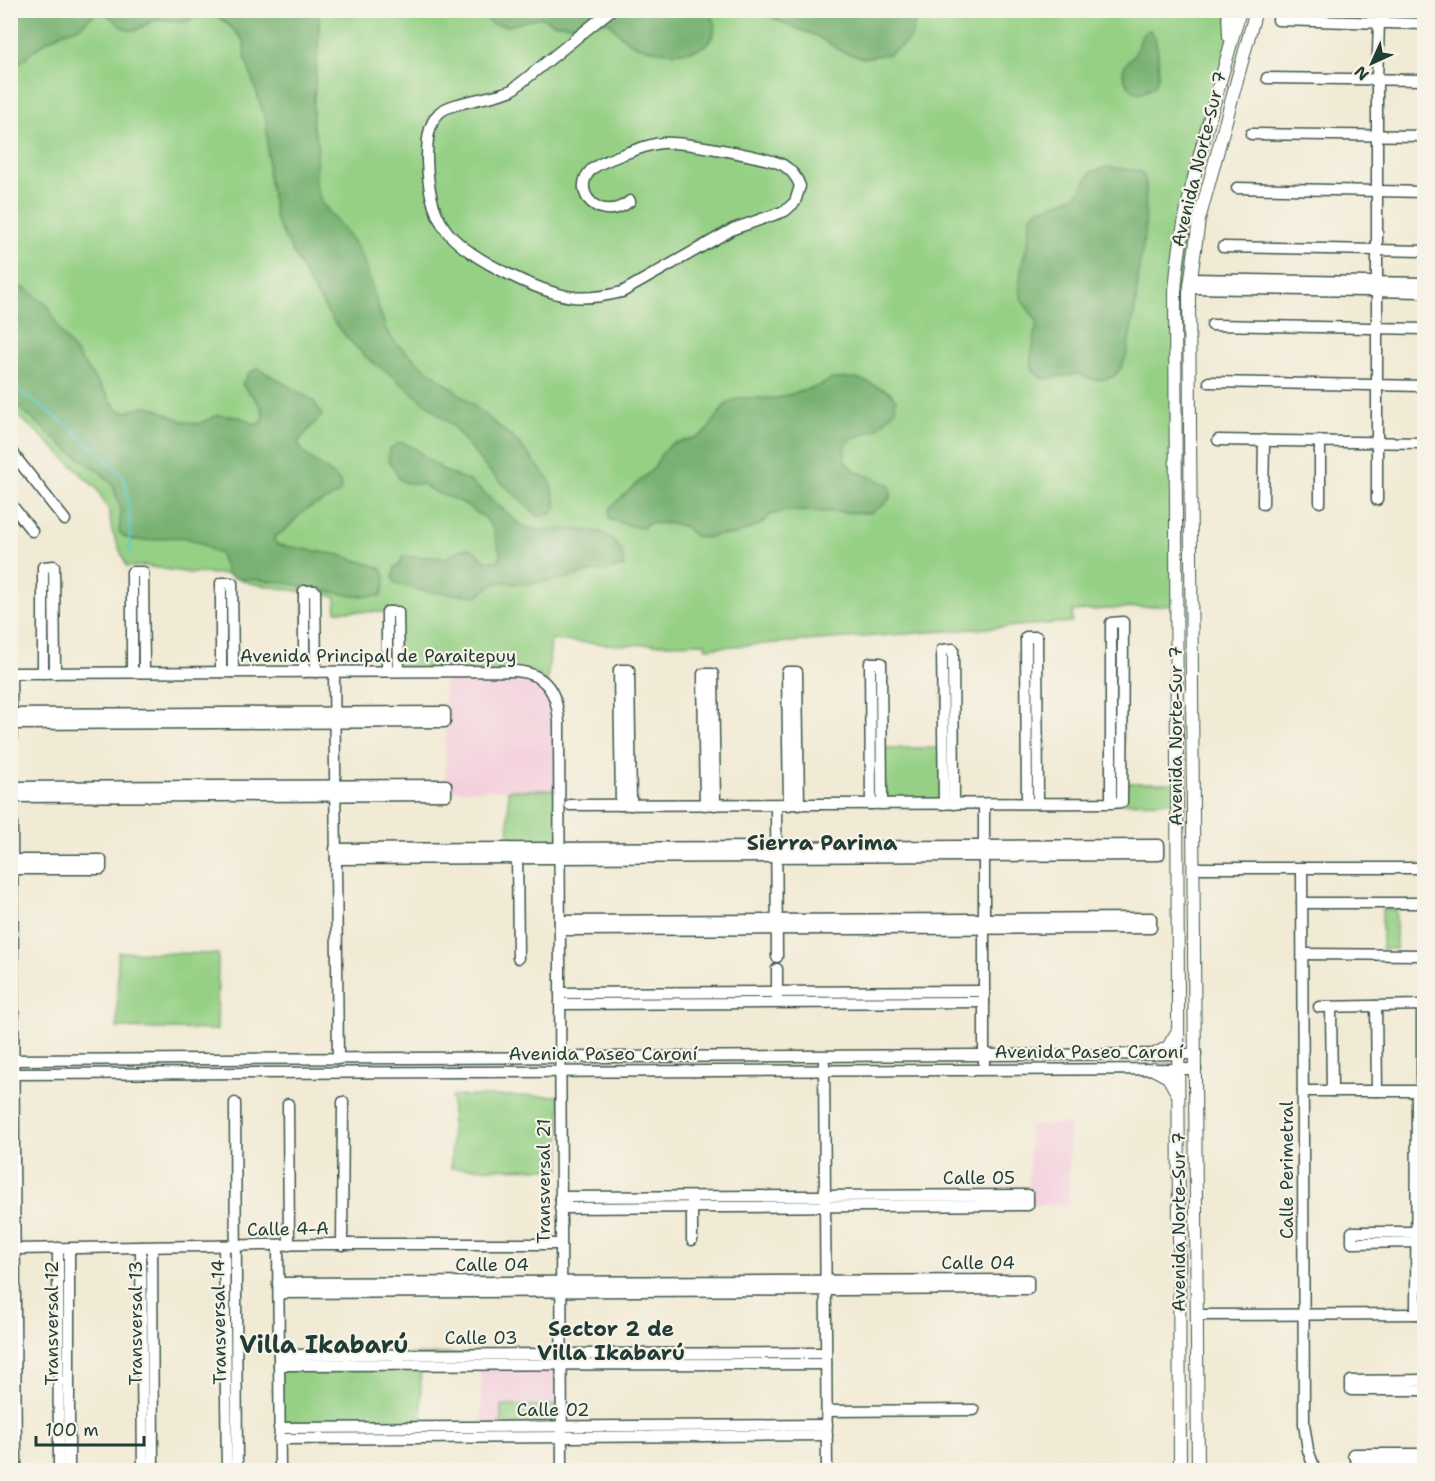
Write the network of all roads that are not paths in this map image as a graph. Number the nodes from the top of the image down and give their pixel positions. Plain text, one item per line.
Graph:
1 (611, 10) edge
2 (1228, 10) edge
3 (1240, 10) edge
4 (1256, 10) edge
5 (1382, 10) edge
6 (1319, 16) edge
7 (1278, 20) dead end
8 (1379, 23) junction
9 (1425, 24) edge
10 (1229, 55) junction
11 (1267, 78) dead end
12 (1377, 79) junction
13 (1425, 80) edge
14 (1251, 134) dead end
15 (1377, 135) junction
16 (1425, 136) edge
17 (1237, 188) dead end
18 (1377, 190) junction
19 (1425, 192) edge
20 (630, 201) dead end
21 (1223, 247) dead end
22 (1377, 250) junction
23 (1425, 251) edge
24 (1425, 283) edge
25 (1190, 284) junction
26 (1377, 287) junction
27 (1425, 292) edge
28 (1212, 325) dead end
29 (1377, 328) junction
30 (1425, 329) edge
31 (1209, 382) dead end
32 (1377, 385) junction
33 (1425, 386) edge
34 (1218, 440) dead end
35 (1263, 440) junction
36 (1320, 441) junction
37 (1377, 442) junction
38 (1425, 443) edge
39 (10, 450) edge
40 (1377, 501) dead end
41 (1320, 502) dead end
42 (10, 503) edge
43 (1263, 504) dead end
44 (65, 520) dead end
45 (32, 531) dead end
46 (138, 672) junction
47 (227, 672) junction
48 (310, 672) junction
49 (334, 672) junction
50 (11, 673) edge
51 (49, 673) junction
52 (334, 717) junction
53 (11, 719) edge
54 (335, 790) junction
55 (11, 792) edge
56 (1033, 803) junction
57 (1116, 803) junction
58 (794, 804) junction
59 (876, 804) junction
60 (949, 804) junction
61 (984, 804) junction
62 (570, 805) dead end
63 (626, 805) junction
64 (710, 805) junction
65 (776, 805) junction
66 (776, 851) junction
67 (984, 851) junction
68 (517, 853) junction
69 (560, 853) junction
70 (335, 854) junction
71 (11, 865) edge
72 (1195, 868) junction
73 (1302, 868) junction
74 (1425, 868) edge
75 (1302, 903) junction
76 (1425, 903) edge
77 (984, 923) junction
78 (776, 924) junction
79 (560, 925) junction
80 (1302, 954) junction
81 (1425, 955) edge
82 (777, 957) dead end
83 (518, 958) dead end
84 (777, 969) dead end
85 (777, 997) junction
86 (984, 997) junction
87 (560, 998) junction
88 (12, 1001) edge
89 (1423, 1005) edge
90 (1376, 1006) junction
91 (1319, 1007) dead end
92 (1331, 1007) junction
93 (1178, 1031) junction
94 (1155, 1054) junction
95 (1178, 1054) junction
96 (1196, 1054) junction
97 (824, 1056) junction
98 (984, 1056) junction
99 (560, 1057) junction
100 (338, 1059) junction
101 (12, 1060) edge
102 (824, 1069) junction
103 (984, 1069) junction
104 (1153, 1069) junction
105 (1178, 1069) junction
106 (1196, 1069) junction
107 (560, 1071) junction
108 (12, 1074) edge
109 (1303, 1091) junction
110 (1332, 1091) junction
111 (1377, 1091) junction
112 (1421, 1091) edge
113 (1179, 1097) junction
114 (343, 1102) dead end
115 (235, 1103) dead end
116 (288, 1104) dead end
117 (1420, 1164) edge
118 (13, 1199) edge
119 (825, 1201) junction
120 (560, 1202) junction
121 (692, 1202) junction
122 (13, 1211) edge
123 (1420, 1237) edge
124 (692, 1240) dead end
125 (560, 1244) junction
126 (284, 1245) junction
127 (342, 1245) junction
128 (230, 1246) junction
129 (147, 1247) junction
130 (63, 1248) junction
131 (15, 1249) junction
132 (826, 1285) junction
133 (561, 1286) junction
134 (278, 1288) junction
135 (13, 1289) edge
136 (1420, 1314) edge
137 (1197, 1315) junction
138 (1303, 1315) junction
139 (13, 1356) edge
140 (826, 1358) junction
141 (279, 1360) junction
142 (561, 1360) junction
143 (64, 1363) junction
144 (13, 1368) edge
145 (1425, 1380) edge
146 (1425, 1390) edge
147 (231, 1408) junction
148 (974, 1410) dead end
149 (827, 1411) junction
150 (148, 1419) junction
151 (827, 1430) junction
152 (562, 1432) junction
153 (13, 1434) edge
154 (279, 1434) junction
155 (1425, 1454) edge
156 (1425, 1464) edge
157 (16, 1470) edge
158 (59, 1470) edge
159 (69, 1470) edge
160 (143, 1470) edge
161 (153, 1470) edge
162 (227, 1470) edge
163 (237, 1470) edge
164 (280, 1470) edge
165 (562, 1470) edge
166 (827, 1470) edge
167 (1180, 1470) edge
168 (1198, 1470) edge
169 (1316, 1470) edge

1 - 20 street
2 - 10 main road
3 - 10 main road, Avenida Norte-Sur 7
4 - 25 main road, Avenida Norte-Sur 7
5 - 8 street
6 - 7 street
6 - 8 street
8 - 9 street
8 - 12 street
10 - 93 main road, Avenida Norte-Sur 7
11 - 12 street
12 - 13 street
12 - 15 street
14 - 15 street
15 - 16 street
15 - 18 street
17 - 18 street
18 - 19 street
18 - 22 street
21 - 22 street
22 - 23 street
22 - 26 street
24 - 26 street
25 - 26 street
25 - 72 main road, Avenida Norte-Sur 7
26 - 27 street
26 - 29 street
28 - 29 street
29 - 30 street
29 - 32 street
31 - 32 street
32 - 33 street
32 - 37 street
34 - 35 street
35 - 36 street
35 - 43 street
36 - 37 street
36 - 41 street
37 - 38 street
37 - 40 street
39 - 44 street
42 - 45 street
46 - 46 street
46 - 47 street, Avenida Principal de Paraitepuy
46 - 51 street, Avenida Principal de Paraitepuy
47 - 47 street
47 - 48 street, Avenida Principal de Paraitepuy
48 - 48 street
48 - 49 street, Avenida Principal de Paraitepuy
49 - 52 street
49 - 69 street, Avenida Principal de Paraitepuy
50 - 51 street, Avenida Principal de Paraitepuy
50 - 53 street
51 - 51 street
52 - 52 street
52 - 53 street
52 - 54 street
53 - 55 street
54 - 54 street
54 - 55 street
54 - 70 street
55 - 71 street
56 - 56 street
56 - 57 street
56 - 61 street
57 - 57 street
58 - 58 street
58 - 59 street
58 - 65 street
59 - 59 street
59 - 60 street
60 - 60 street
60 - 61 street
61 - 67 street
62 - 63 street
63 - 63 street
63 - 64 street
64 - 64 street
64 - 65 street
65 - 66 street
66 - 67 street
66 - 69 street
66 - 78 street
67 - 67 street
67 - 77 street
68 - 69 street
68 - 70 street
68 - 83 street
69 - 79 street, Avenida Principal de Paraitepuy
70 - 100 street
71 - 71 street
71 - 88 street
72 - 73 street
72 - 96 main road, Avenida Norte-Sur 7
73 - 74 street
73 - 75 street, Calle Perimetral
75 - 76 street
75 - 80 street, Calle Perimetral
77 - 77 street
77 - 78 street
77 - 86 street
78 - 79 street
78 - 82 street
79 - 87 street, Avenida Principal de Paraitepuy
80 - 81 street
80 - 109 street, Calle Perimetral
84 - 85 street
85 - 86 street
85 - 87 street
86 - 98 street
87 - 99 street, Avenida Principal de Paraitepuy
88 - 101 street
89 - 90 street
89 - 112 street
90 - 92 street
90 - 111 street
91 - 92 street
92 - 110 street
93 - 94 main road
93 - 95 main road, Avenida Norte-Sur 7
94 - 95 street, Avenida Paseo Caroní
94 - 98 street, Avenida Paseo Caroní
95 - 96 street, Avenida Paseo Caroní
95 - 105 main road, Avenida Norte-Sur 7
96 - 106 main road, Avenida Norte-Sur 7
97 - 98 street, Avenida Paseo Caroní
97 - 99 street, Avenida Paseo Caroní
97 - 102 street
98 - 103 street
99 - 100 street, Avenida Paseo Caroní
99 - 107 street, Transversal 21
100 - 101 street, Avenida Paseo Caroní
101 - 108 street
102 - 103 street, Avenida Paseo Caroní
102 - 107 street, Avenida Paseo Caroní
102 - 119 street
103 - 104 street, Avenida Paseo Caroní
104 - 105 street, Avenida Paseo Caroní
104 - 113 main road
105 - 106 street, Avenida Paseo Caroní
105 - 113 main road, Avenida Norte-Sur 7
106 - 137 main road, Avenida Norte-Sur 7
107 - 108 street, Avenida Paseo Caroní
107 - 120 street, Transversal 21
108 - 118 street
109 - 110 street
109 - 138 street, Calle Perimetral
110 - 111 street
111 - 112 street
112 - 117 street
113 - 167 main road, Avenida Norte-Sur 7
114 - 127 street
115 - 128 street, Transversal 14
116 - 126 street
117 - 123 street
118 - 122 street
119 - 119 street, Calle 05
119 - 121 street, Calle 05
119 - 132 street
120 - 121 street, Calle 05
120 - 125 street, Transversal 21
121 - 124 street
122 - 131 street
123 - 123 street
123 - 136 street
125 - 127 street, Calle 4-A
125 - 133 street, Transversal 21
126 - 127 street, Calle 4-A
126 - 128 street, Calle 4-A
126 - 134 street
128 - 129 street, Calle 4-A
128 - 147 street, Transversal 14
129 - 130 street, Calle 4-A
129 - 150 street, Transversal 13
130 - 131 street, Calle 4-A
130 - 143 street, Transversal 12
131 - 135 street
132 - 132 street, Calle 04
132 - 133 street, Calle 04
132 - 140 street
133 - 134 street, Calle 04
133 - 142 street, Transversal 21
134 - 141 street
135 - 139 street
136 - 138 street
137 - 138 street
137 - 168 main road, Avenida Norte-Sur 7
138 - 169 street, Calle Perimetral
139 - 144 street
140 - 142 street, Calle 03
140 - 149 street
141 - 142 street, Calle 03
141 - 154 street
142 - 152 street, Transversal 21
143 - 158 street, Transversal 12
143 - 159 street, Transversal 12
144 - 153 street
145 - 146 street
147 - 162 street, Transversal 14
147 - 163 street, Transversal 14
148 - 149 street
149 - 151 street
150 - 160 street, Transversal 13
150 - 161 street, Transversal 13
151 - 152 street, Calle 02
151 - 166 street
152 - 154 street, Calle 02
152 - 165 street, Transversal 21
153 - 157 street
154 - 164 street
155 - 156 street

